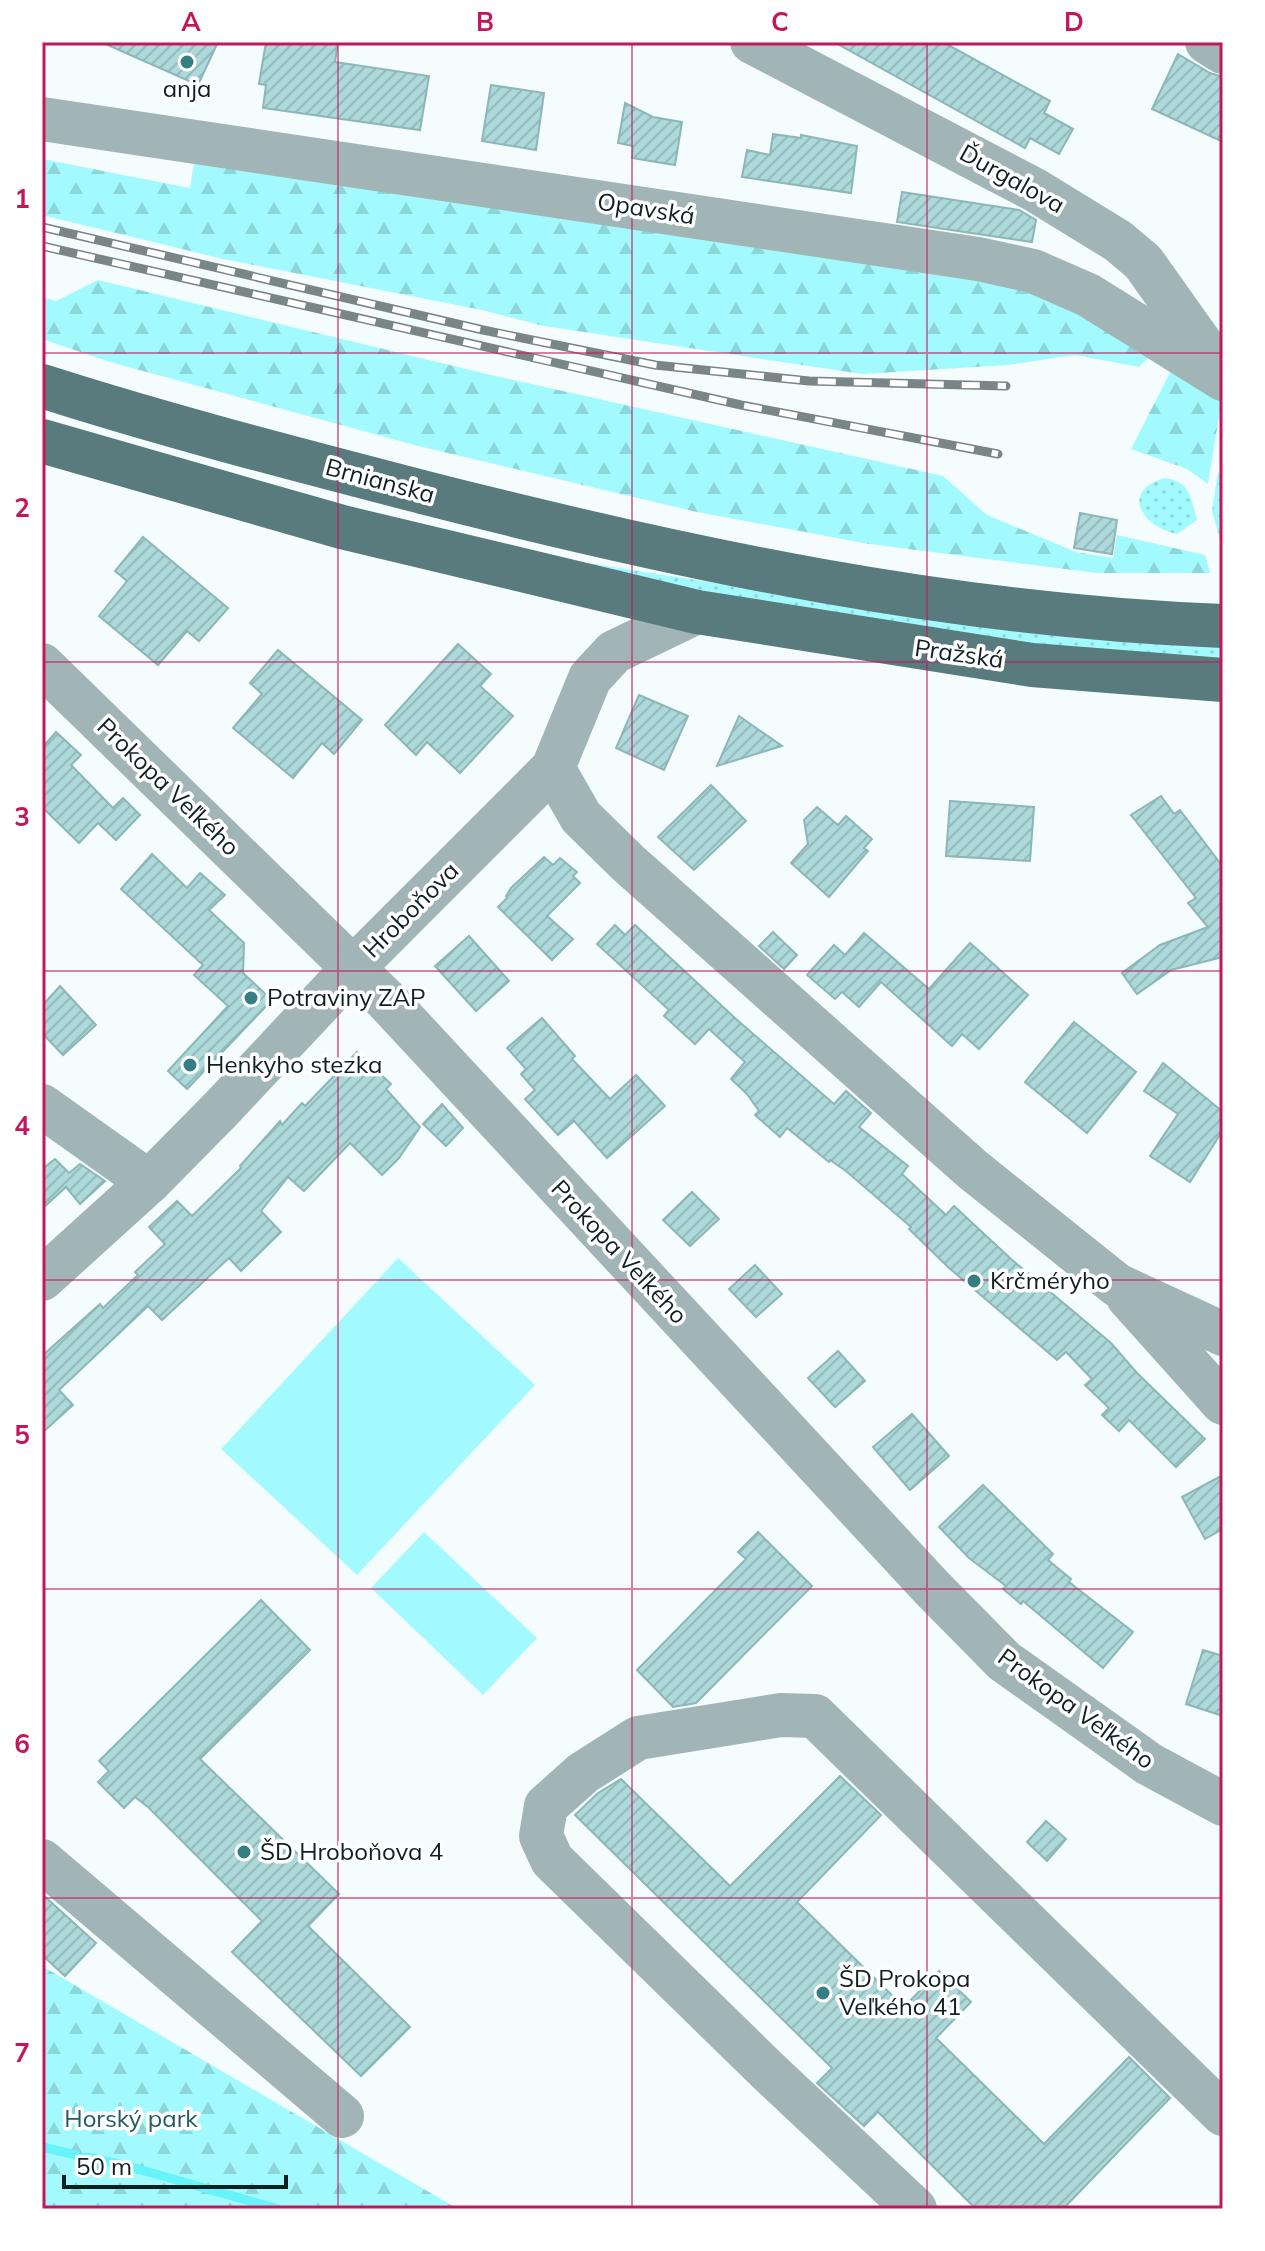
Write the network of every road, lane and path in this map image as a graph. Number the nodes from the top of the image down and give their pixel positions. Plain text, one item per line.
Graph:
1 (752, 42) edge
2 (1207, 42) edge
3 (1223, 52) edge
4 (42, 119) edge
5 (1223, 377) edge
6 (42, 386) edge
7 (42, 441) edge
8 (697, 612) junction
9 (1223, 626) edge
10 (42, 665) edge
11 (1223, 680) edge
12 (553, 768) junction
13 (354, 967) junction
14 (42, 1106) edge
15 (149, 1182) junction
16 (42, 1279) edge
17 (1117, 1285) junction
18 (1223, 1334) edge
19 (1223, 1403) edge
20 (1223, 1804) edge
21 (42, 1861) edge
22 (1223, 2114) edge
23 (342, 2116) dead end
24 (915, 2209) edge

1 - 5 street, Ďurgalova
2 - 3 street
4 - 5 street, Opavská
6 - 9 main road, Brnianska
7 - 8 main road
8 - 11 main road, Pražská
8 - 12 street, Hroboňova
10 - 13 street, Prokopa Veľkého
12 - 13 street, Hroboňova
12 - 17 street
13 - 15 street, Hroboňova
13 - 20 street, Prokopa Veľkého
14 - 15 street
15 - 16 street, Hroboňova
17 - 18 street
17 - 19 street
21 - 23 street
22 - 24 street

